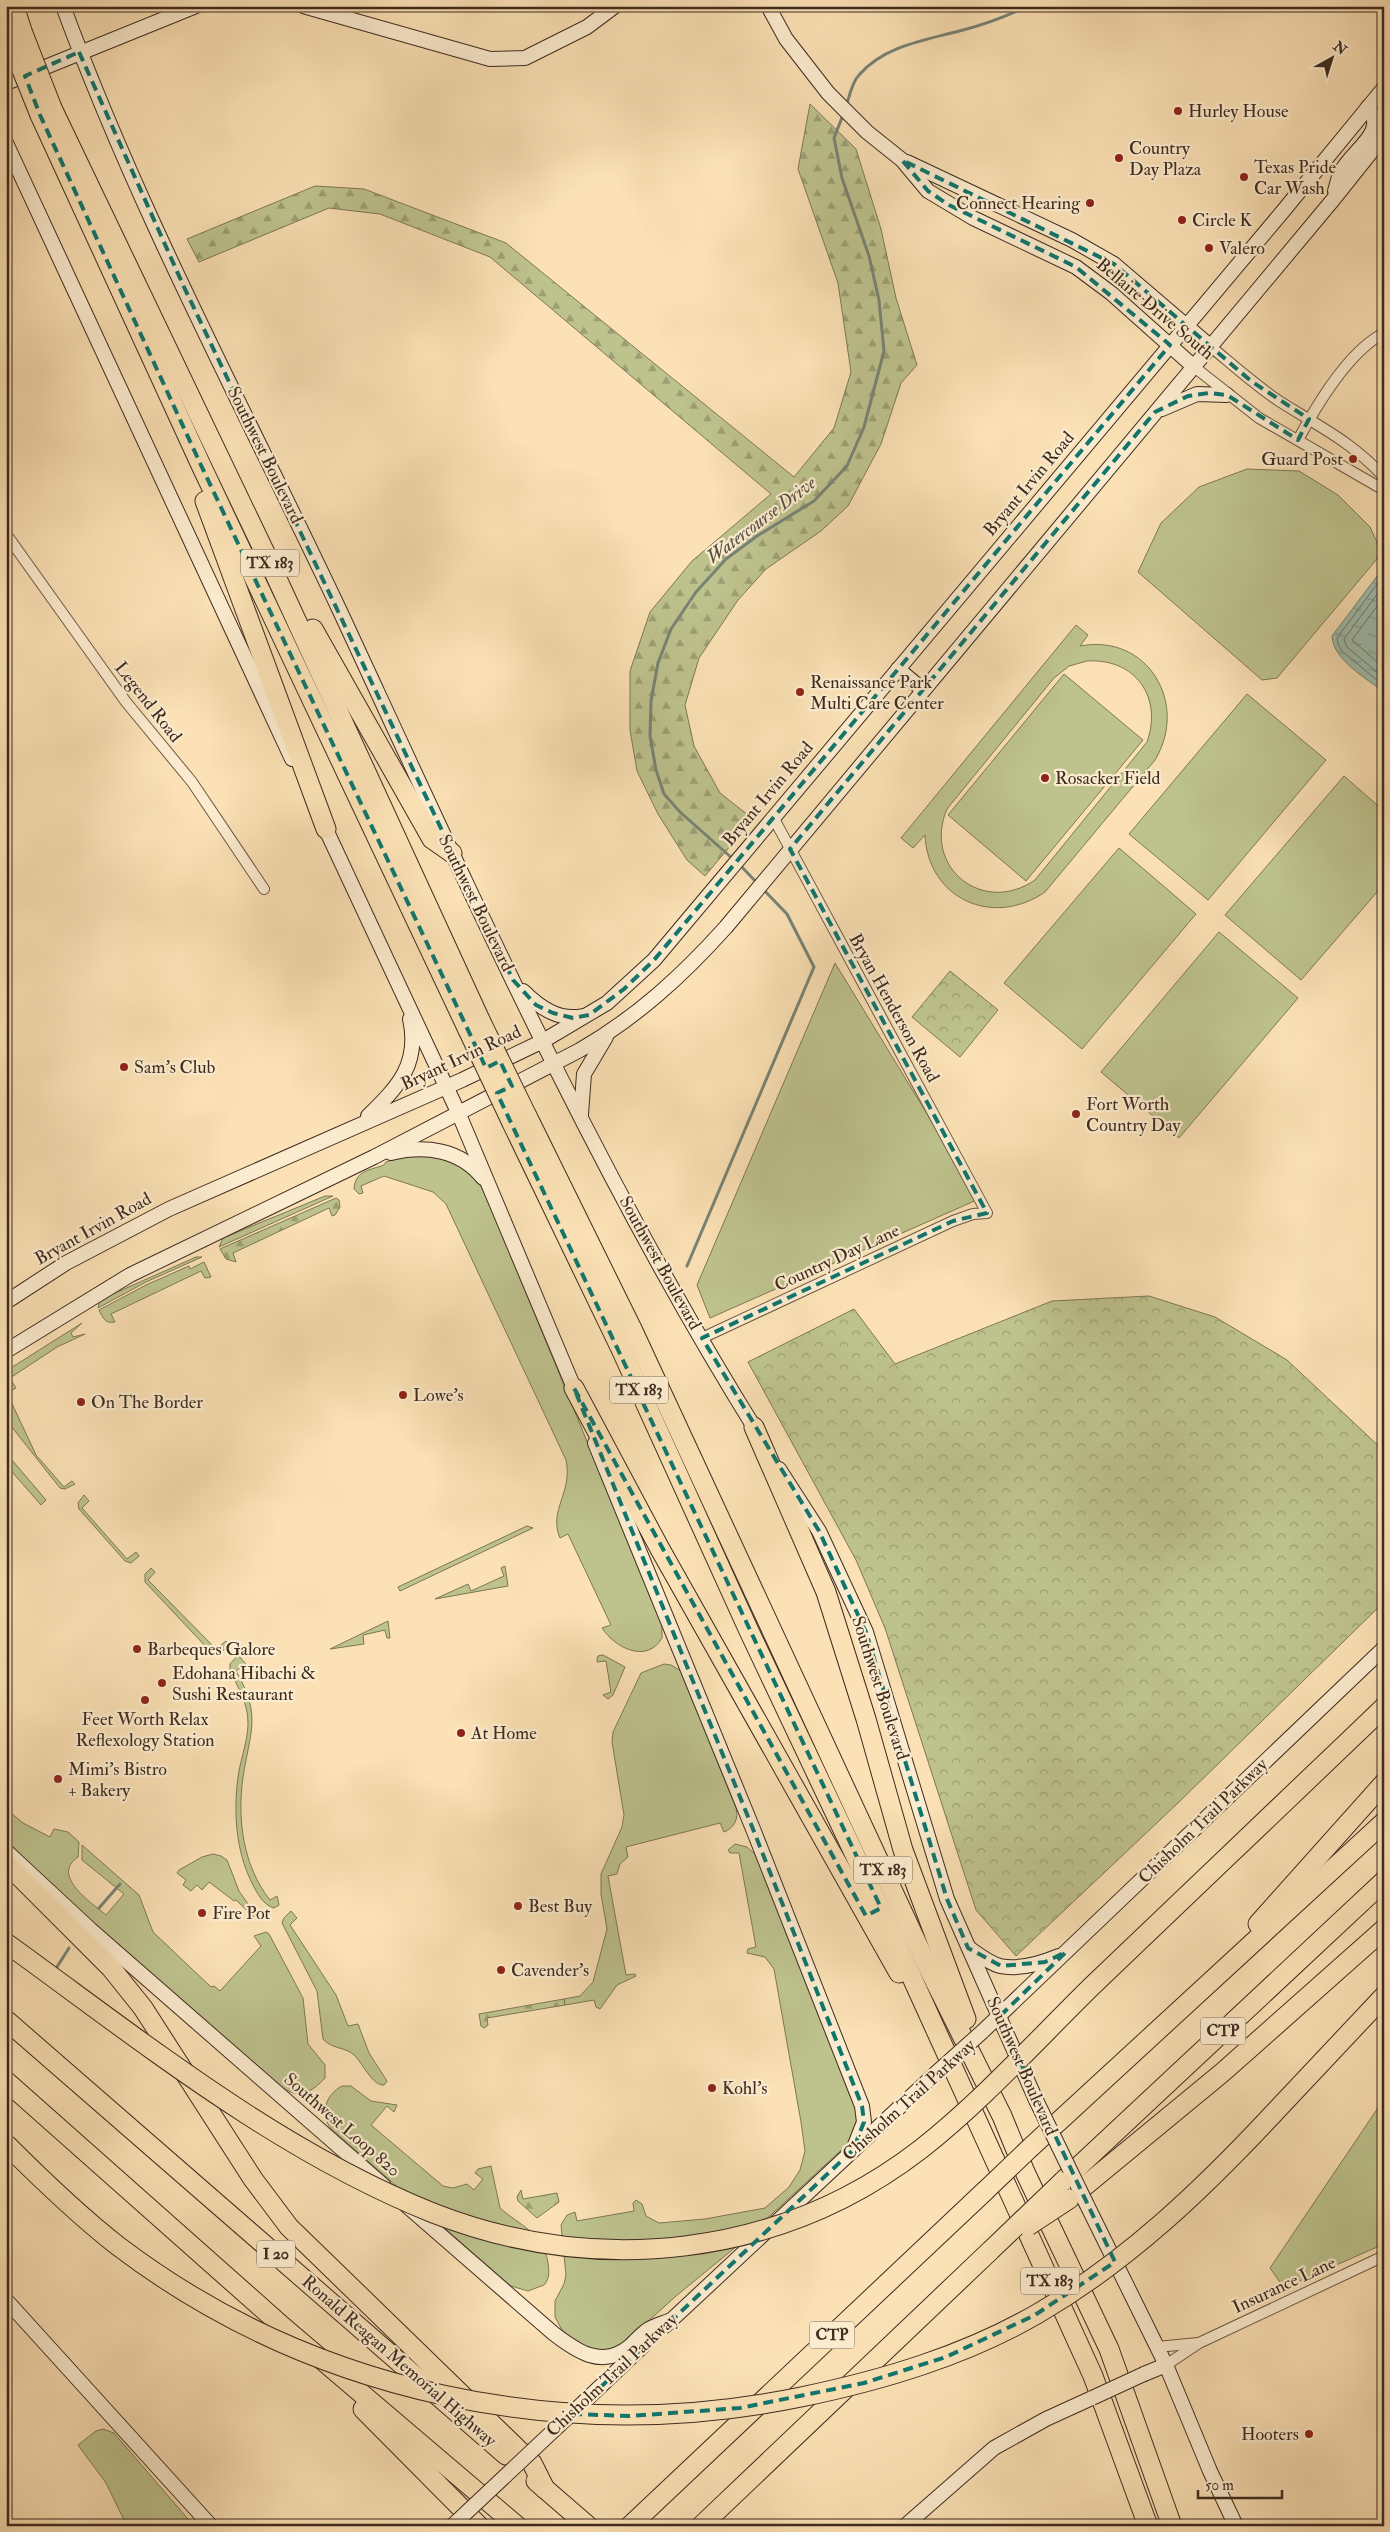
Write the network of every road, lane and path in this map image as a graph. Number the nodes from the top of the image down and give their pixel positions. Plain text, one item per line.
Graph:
1 (14, 6) edge
2 (63, 6) edge
3 (196, 6) edge
4 (303, 6) edge
5 (615, 6) edge
6 (768, 6) edge
7 (12, 32) edge
8 (79, 52) junction
9 (6, 84) edge
10 (1384, 88) edge
11 (1368, 107) junction
12 (46, 111) junction
13 (1384, 136) edge
14 (6, 142) edge
15 (902, 160) junction
16 (1332, 201) junction
17 (1188, 325) junction
18 (1384, 333) edge
19 (1170, 345) junction
20 (1210, 346) junction
21 (1193, 366) junction
22 (1227, 395) junction
23 (1155, 412) junction
24 (1309, 419) junction
25 (1298, 440) junction
26 (200, 463) junction
27 (1384, 476) edge
28 (1384, 490) edge
29 (6, 534) edge
30 (268, 559) junction
31 (898, 669) junction
32 (923, 690) junction
33 (773, 817) junction
34 (326, 829) junction
35 (790, 849) junction
36 (452, 853) junction
37 (264, 890) dead end
38 (513, 980) junction
39 (404, 996) junction
40 (589, 1015) junction
41 (475, 1026) junction
42 (607, 1034) junction
43 (543, 1041) junction
44 (555, 1064) junction
45 (446, 1087) junction
46 (458, 1112) junction
47 (580, 1118) junction
48 (519, 1120) junction
49 (361, 1123) junction
50 (374, 1157) junction
51 (489, 1185) junction
52 (987, 1213) joint
53 (6, 1302) edge
54 (702, 1338) junction
55 (6, 1351) edge
56 (574, 1388) junction
57 (754, 1427) junction
58 (1384, 1648) edge
59 (1384, 1707) edge
60 (1384, 1784) edge
61 (1384, 1822) edge
62 (6, 1851) edge
63 (6, 1863) edge
64 (1384, 1881) edge
65 (1384, 1929) edge
66 (6, 1943) edge
67 (968, 1948) junction
68 (1066, 1952) junction
69 (1384, 1996) edge
70 (1185, 2006) junction
71 (999, 2017) junction
72 (6, 2020) edge
73 (940, 2041) junction
74 (6, 2081) edge
75 (1002, 2116) junction
76 (6, 2144) edge
77 (853, 2150) junction
78 (1065, 2191) junction
79 (1384, 2256) edge
80 (6, 2300) edge
81 (671, 2320) junction
82 (281, 2324) junction
83 (1199, 2343) junction
84 (1157, 2347) junction
85 (1166, 2366) junction
86 (545, 2489) junction
87 (1234, 2520) edge
88 (706, 2521) edge
89 (211, 2526) edge
90 (452, 2526) edge
91 (479, 2526) edge
92 (517, 2526) edge
93 (588, 2526) edge
94 (630, 2526) edge
95 (905, 2526) edge
96 (1148, 2526) edge
97 (1172, 2526) edge

1 - 7 highway, TX 183
2 - 8 main road, Southwest Boulevard
3 - 8 main road
4 - 5 main road
6 - 15 main road, Bellaire Drive South
7 - 12 highway, TX 183, bridge
8 - 9 main road
8 - 36 main road, Southwest Boulevard
10 - 11 main road, Bryant Irvin Road
11 - 16 main road
11 - 17 main road, Bryant Irvin Road
12 - 26 highway, TX 183
12 - 30 highway, TX 183
13 - 16 main road
14 - 34 main road
15 - 17 main road, Bellaire Drive South
15 - 19 main road, Bellaire Drive South
16 - 20 main road
17 - 19 main road, Bryant Irvin Road
17 - 20 main road, Bellaire Drive South
18 - 24 street
19 - 21 main road, Bellaire Drive South
19 - 31 main road, Bryant Irvin Road
20 - 21 main road
20 - 24 street, Bellaire Drive South
21 - 22 street, Bellaire Drive South
21 - 23 main road
22 - 23 main road
22 - 25 street, Bellaire Drive South
23 - 32 main road
24 - 25 street
24 - 27 street, Bellaire Drive South
25 - 28 street, Bellaire Drive South
26 - 34 highway
26 - 41 highway, TX 183
29 - 37 street, Legend Road
30 - 36 highway
30 - 41 highway, TX 183
31 - 32 main road
31 - 33 main road, Bryant Irvin Road
32 - 35 main road
33 - 35 street, Bryan Henderson Road
33 - 40 main road, Bryant Irvin Road
34 - 39 main road
35 - 42 main road
35 - 52 street, Bryan Henderson Road
36 - 38 main road, Southwest Boulevard
38 - 40 main road
38 - 43 main road, Southwest Boulevard
39 - 45 main road
39 - 49 main road
40 - 43 main road, Bryant Irvin Road
41 - 48 highway, TX 183, bridge
42 - 44 main road
42 - 47 main road
43 - 44 main road, Southwest Boulevard
43 - 45 main road, Bryant Irvin Road
44 - 46 main road
44 - 47 main road, Southwest Boulevard
45 - 46 main road
45 - 49 main road, Bryant Irvin Road
46 - 50 main road
46 - 51 main road
47 - 54 main road, Southwest Boulevard
48 - 73 highway, TX 183
48 - 75 highway, TX 183
49 - 53 main road, Bryant Irvin Road
50 - 51 main road
50 - 55 main road
51 - 56 main road
52 - 54 street, Country Day Lane
54 - 57 main road, Southwest Boulevard
56 - 73 highway
56 - 77 main road
57 - 67 main road, Southwest Boulevard
57 - 75 highway
58 - 68 main road, Chisholm Trail Parkway
59 - 66 highway, bridge
60 - 70 highway
61 - 70 highway, CTP
62 - 81 main road, Southwest Loop 820
63 - 86 highway
64 - 78 highway, CTP
65 - 78 highway
67 - 68 main road
67 - 71 main road, Southwest Boulevard
68 - 71 main road, Chisholm Trail Parkway
69 - 76 highway, bridge
70 - 94 highway, CTP, bridge
71 - 77 main road, Chisholm Trail Parkway, bridge
71 - 84 main road, Southwest Boulevard, bridge
72 - 86 highway, Ronald Reagan Memorial Highway / I 20
73 - 96 highway, TX 183
74 - 82 highway
75 - 97 highway, TX 183
77 - 81 main road, Chisholm Trail Parkway
78 - 88 highway, CTP, bridge
79 - 83 street, Insurance Lane
80 - 89 main road
81 - 90 main road, Chisholm Trail Parkway, bridge
82 - 91 highway
82 - 92 highway
83 - 84 street, Insurance Lane
83 - 85 street, Insurance Lane
84 - 85 main road, Southwest Boulevard
85 - 87 main road, Southwest Boulevard
85 - 95 main road, bridge
86 - 93 highway, Ronald Reagan Memorial Highway / I 20

